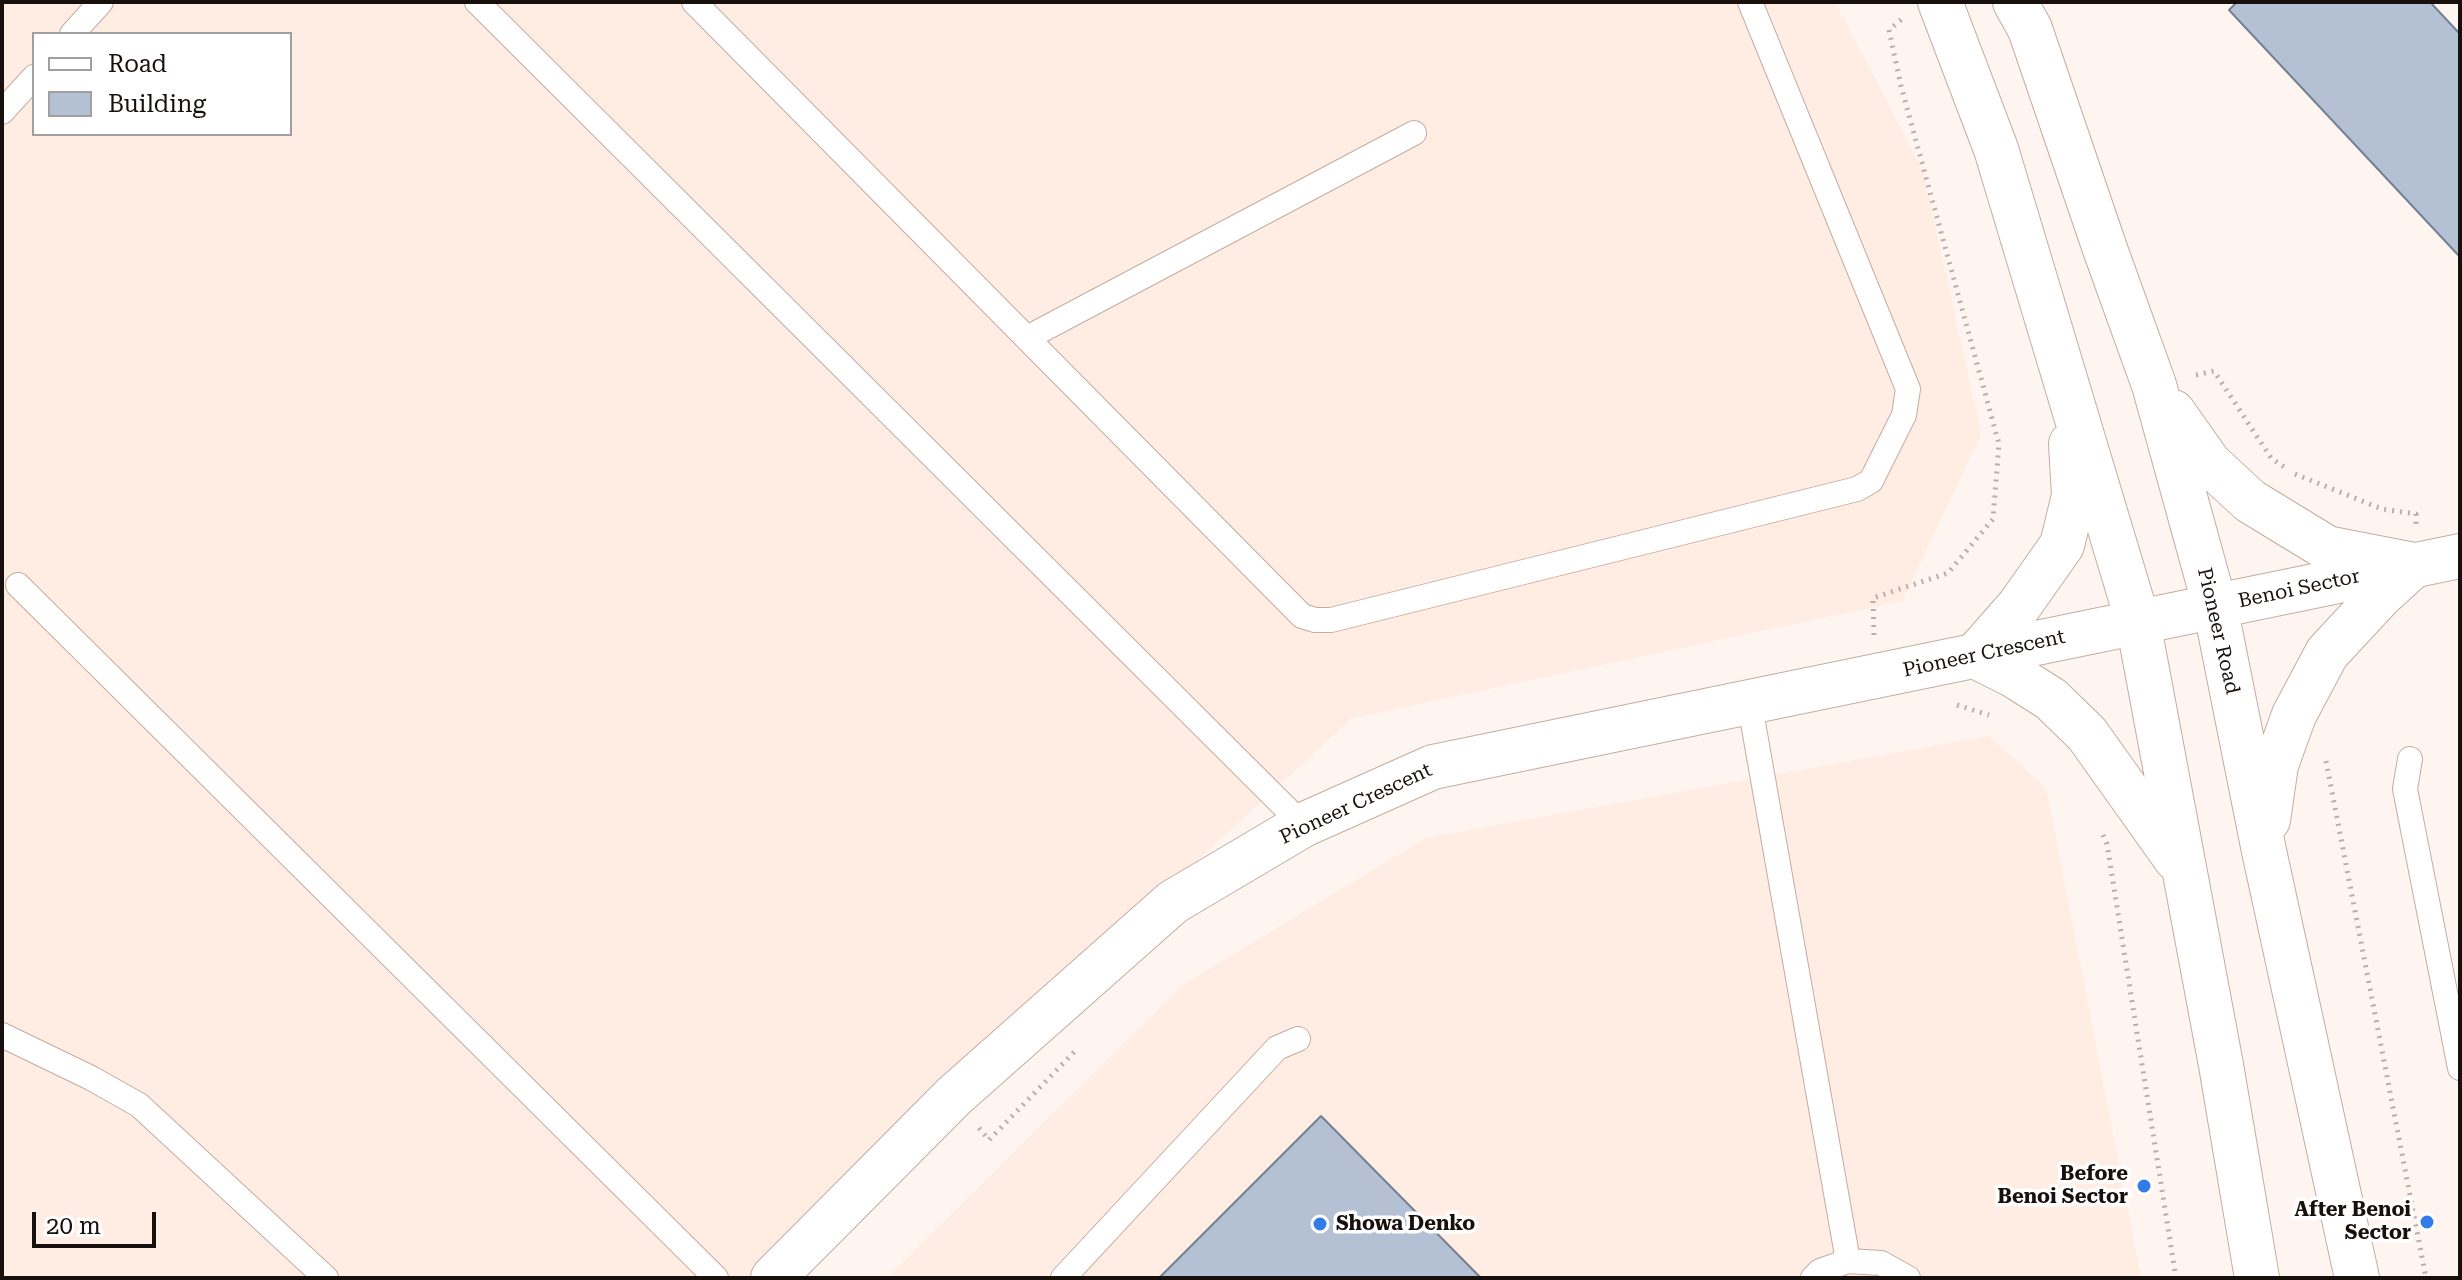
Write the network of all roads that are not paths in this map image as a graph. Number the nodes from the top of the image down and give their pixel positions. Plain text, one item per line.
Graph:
1 (101, 2) edge
2 (477, 2) edge
3 (694, 2) edge
4 (1750, 2) edge
5 (2015, 2) edge
6 (1925, 7) edge
7 (74, 32) edge
8 (32, 79) edge
9 (2, 112) edge
10 (1414, 133) dead end
11 (1027, 338) junction
12 (2061, 365) junction
13 (2154, 385) junction
14 (2460, 556) edge
15 (2414, 565) junction
16 (18, 585) dead end
17 (2215, 606) junction
18 (2138, 622) junction
19 (1975, 656) junction
20 (1749, 700) junction
21 (2410, 759) dead end
22 (1303, 825) junction
23 (2264, 851) junction
24 (2184, 871) junction
25 (2, 1035) edge
26 (1298, 1039) dead end
27 (2460, 1068) edge
28 (1848, 1261) junction
29 (326, 1278) edge
30 (716, 1278) edge
31 (773, 1278) edge
32 (1063, 1278) edge
33 (1813, 1278) edge
34 (1908, 1278) edge
35 (2257, 1278) edge
36 (2357, 1278) edge

1 - 7 lane
2 - 22 lane
3 - 11 lane
4 - 11 lane
5 - 13 main road, Pioneer Road
6 - 12 main road
8 - 9 lane
10 - 11 lane
12 - 18 main road
12 - 19 main road
13 - 15 main road
13 - 17 main road, Pioneer Road
14 - 15 main road, Benoi Sector
15 - 17 main road, Benoi Sector
15 - 23 main road
16 - 30 lane
17 - 18 main road, Benoi Sector
17 - 23 main road, Pioneer Road
18 - 19 main road, Pioneer Crescent
18 - 24 main road
19 - 20 main road, Pioneer Crescent
19 - 24 main road
20 - 22 main road, Pioneer Crescent
20 - 28 lane
21 - 27 lane
22 - 31 main road, Pioneer Crescent
23 - 36 main road, Pioneer Road
24 - 35 main road
25 - 29 lane
26 - 32 lane
28 - 33 lane
28 - 34 lane

